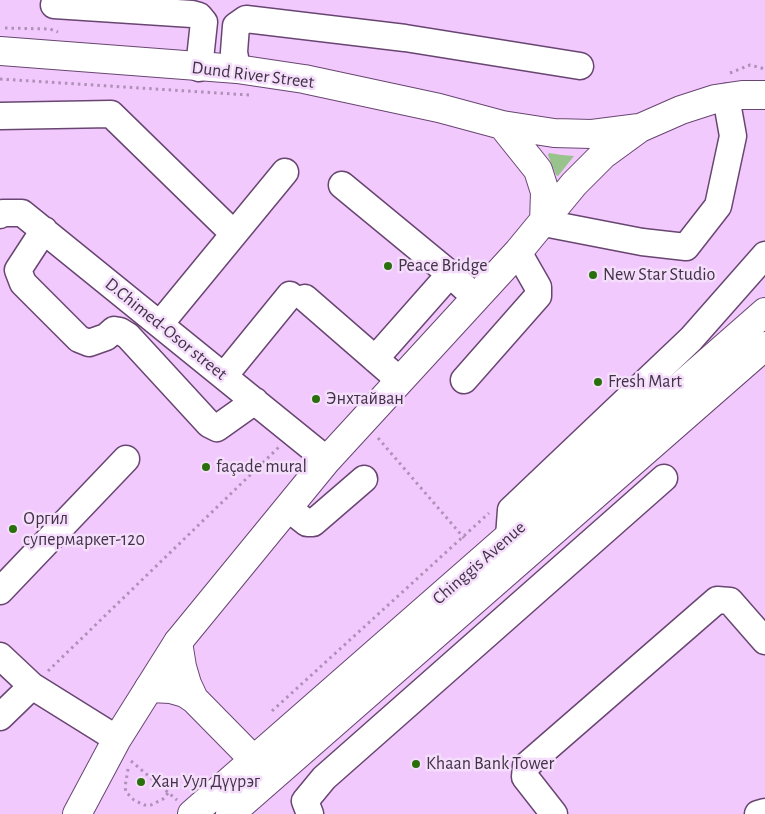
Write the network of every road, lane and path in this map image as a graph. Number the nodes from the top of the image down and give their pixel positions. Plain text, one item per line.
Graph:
1 (54, 5) dead end
2 (0, 51) edge
3 (580, 66) dead end
4 (199, 68) junction
5 (237, 69) junction
6 (765, 95) edge
7 (726, 97) junction
8 (0, 116) edge
9 (502, 125) junction
10 (640, 128) junction
11 (285, 172) dead end
12 (342, 185) dead end
13 (0, 215) edge
14 (544, 223) junction
15 (44, 230) junction
16 (234, 234) junction
17 (518, 252) junction
18 (765, 255) edge
19 (450, 274) junction
20 (476, 298) junction
21 (765, 312) edge
22 (160, 324) junction
23 (765, 346) edge
24 (375, 359) junction
25 (224, 376) junction
26 (464, 380) dead end
27 (399, 382) junction
28 (255, 401) junction
29 (294, 433) junction
30 (373, 433) dead end
31 (126, 459) dead end
32 (327, 460) junction
33 (664, 478) dead end
34 (364, 479) dead end
35 (288, 508) junction
36 (492, 511) dead end
37 (509, 537) junction
38 (464, 538) junction
39 (533, 550) junction
40 (555, 574) junction
41 (0, 591) edge
42 (765, 641) edge
43 (178, 642) junction
44 (0, 656) edge
45 (408, 659) junction
46 (430, 684) junction
47 (32, 686) junction
48 (149, 688) junction
49 (194, 699) junction
50 (272, 712) dead end
51 (0, 717) edge
52 (125, 750) junction
53 (254, 760) junction
54 (168, 793) junction
55 (188, 810) edge
56 (765, 812) edge
57 (77, 814) edge
58 (230, 814) edge
59 (310, 814) edge
60 (554, 814) edge
61 (758, 814) edge

1 - 4 street
2 - 4 main road, Dund River Street
3 - 5 street
4 - 5 main road, Dund River Street
5 - 9 main road, Dund River Street
6 - 7 main road
7 - 10 main road
7 - 14 street
8 - 16 street
9 - 10 main road, Dund River Street
9 - 14 main road
10 - 14 main road
11 - 16 street
12 - 19 street
13 - 15 street, D.Chimed-Osor street
14 - 17 main road
15 - 22 street, D.Chimed-Osor street
15 - 28 street
16 - 22 street
17 - 20 main road
17 - 26 street
18 - 37 street
19 - 20 street
19 - 24 street
20 - 27 main road
21 - 37 main road, Chinggis Avenue
22 - 25 street, D.Chimed-Osor street
23 - 39 main road, Chinggis Avenue
24 - 25 street
24 - 27 street
25 - 28 street, D.Chimed-Osor street
27 - 32 main road
28 - 29 street, D.Chimed-Osor street
29 - 32 street, D.Chimed-Osor street
29 - 47 path
30 - 38 path
31 - 41 street
32 - 35 main road
33 - 40 street
34 - 35 street
35 - 43 main road
36 - 38 path
37 - 53 main road, Chinggis Avenue
38 - 50 path
39 - 40 street
39 - 45 main road, Chinggis Avenue
40 - 46 street
42 - 60 street
43 - 48 main road
43 - 49 main road
44 - 47 street
45 - 46 street
45 - 58 main road, Chinggis Avenue
46 - 59 street
47 - 51 street
47 - 52 street
48 - 49 main road
48 - 52 main road
49 - 53 main road
52 - 54 path
52 - 54 path
52 - 57 main road
53 - 55 main road, Chinggis Avenue
54 - 55 path
56 - 61 street

